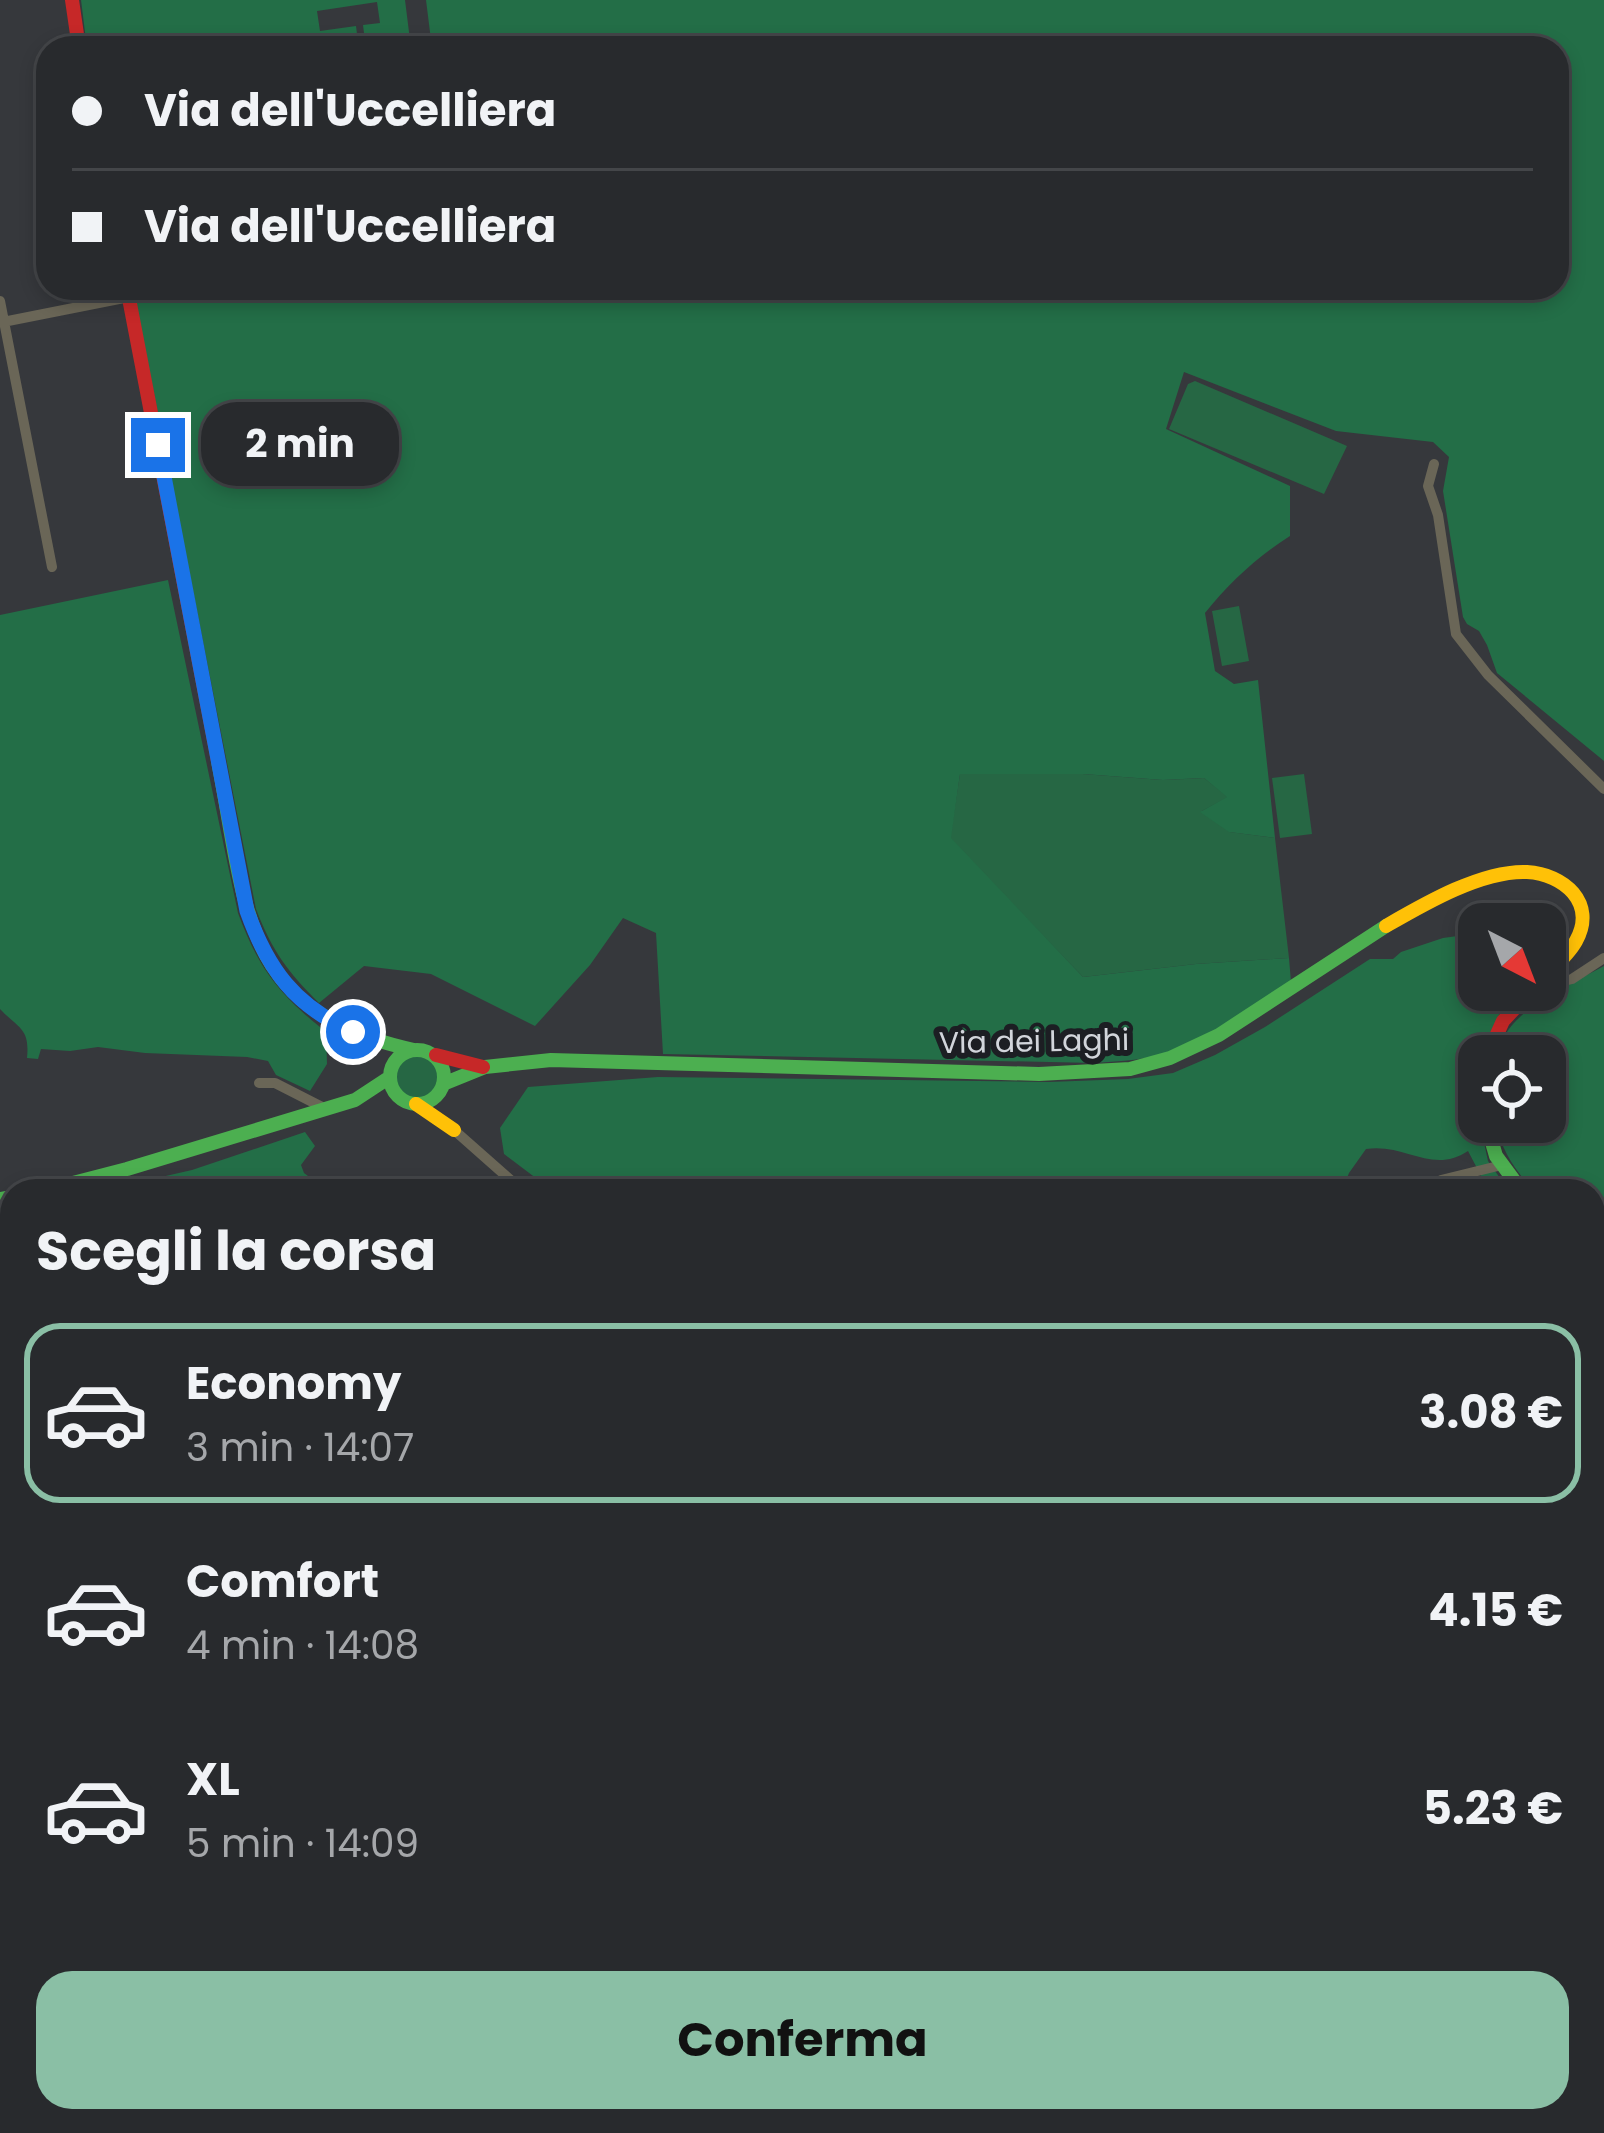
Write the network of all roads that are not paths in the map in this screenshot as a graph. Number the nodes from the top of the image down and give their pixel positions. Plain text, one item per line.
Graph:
1 (72, 0) edge
2 (77, 36) edge
3 (95, 300) edge
4 (130, 300) edge
5 (0, 301) edge
6 (2, 323) edge
7 (1434, 464) dead end
8 (52, 567) dead end
9 (1604, 789) edge
10 (1566, 952) edge
11 (1604, 958) edge
12 (1566, 981) edge
13 (1513, 1011) edge
14 (1496, 1035) edge
15 (375, 1042) junction
16 (415, 1050) junction
17 (432, 1054) junction
18 (483, 1067) junction
19 (390, 1073) junction
20 (259, 1083) dead end
21 (442, 1088) junction
22 (355, 1100) junction
23 (410, 1103) junction
24 (326, 1109) junction
25 (454, 1130) junction
26 (1491, 1143) edge
27 (1502, 1165) junction
28 (88, 1179) edge
29 (509, 1179) edge
30 (1445, 1179) edge
31 (1513, 1179) edge

1 - 2 main road
3 - 6 street
4 - 15 main road
5 - 6 street
6 - 8 street
7 - 9 street
10 - 18 main road, Via dei Laghi
11 - 12 street
13 - 14 main road
15 - 16 main road
15 - 19 main road
16 - 17 main road
16 - 19 main road
17 - 18 main road, Via dei Laghi
17 - 21 main road
18 - 21 main road, Via dei Laghi
19 - 22 main road
19 - 23 main road
20 - 24 street
21 - 23 main road
21 - 25 main road
22 - 23 main road
22 - 24 main road
23 - 25 main road
24 - 28 main road
25 - 29 street
26 - 27 main road
27 - 30 street
27 - 31 main road

